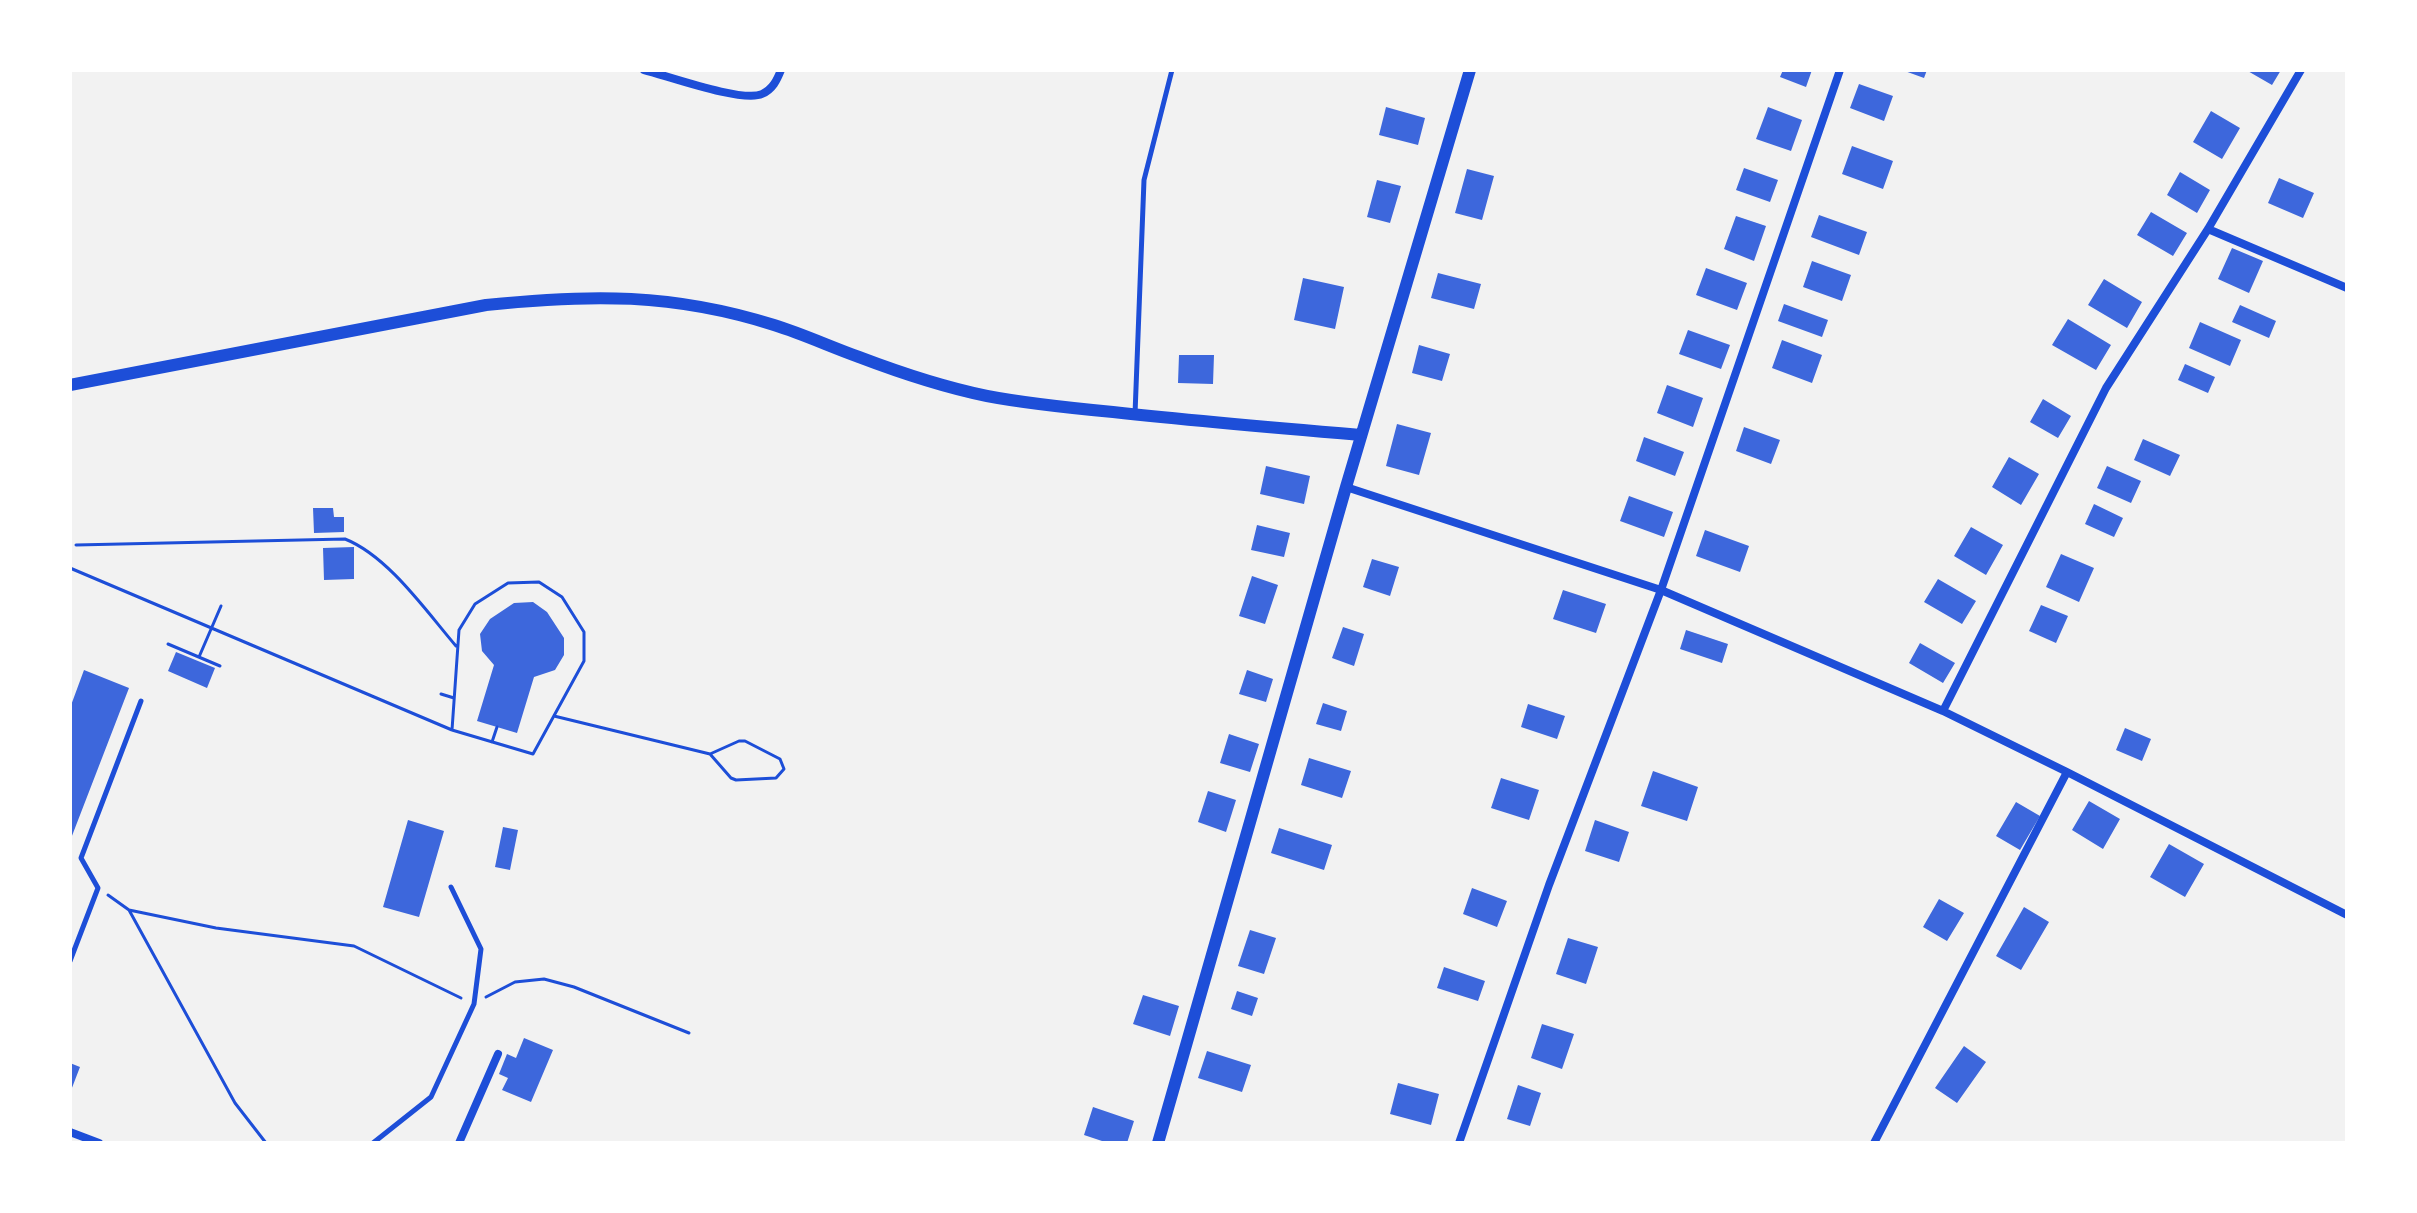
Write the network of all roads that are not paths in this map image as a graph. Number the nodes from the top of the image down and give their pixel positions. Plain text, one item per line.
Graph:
1 (644, 70) edge
2 (781, 70) edge
3 (1172, 70) edge
4 (1470, 70) edge
5 (1840, 70) edge
6 (2301, 70) edge
7 (2208, 229) junction
8 (2347, 288) edge
9 (70, 385) edge
10 (1135, 415) junction
11 (1361, 435) junction
12 (1346, 487) junction
13 (1661, 590) junction
14 (141, 701) dead end
15 (1943, 711) junction
16 (2067, 772) junction
17 (451, 887) dead end
18 (2347, 915) edge
19 (70, 961) edge
20 (498, 1054) dead end
21 (70, 1132) edge
22 (99, 1143) edge
23 (373, 1143) edge
24 (459, 1143) edge
25 (1158, 1143) edge
26 (1459, 1143) edge
27 (1874, 1143) edge

1 - 2 street
3 - 10 lane
4 - 11 street
5 - 13 street
6 - 7 street
7 - 8 street
7 - 15 street
9 - 10 street
10 - 11 street
11 - 12 street
12 - 13 street
12 - 25 street
13 - 15 street
13 - 26 street
14 - 19 lane
15 - 16 street
16 - 18 street
16 - 27 street
17 - 23 lane
20 - 24 street
21 - 22 street

